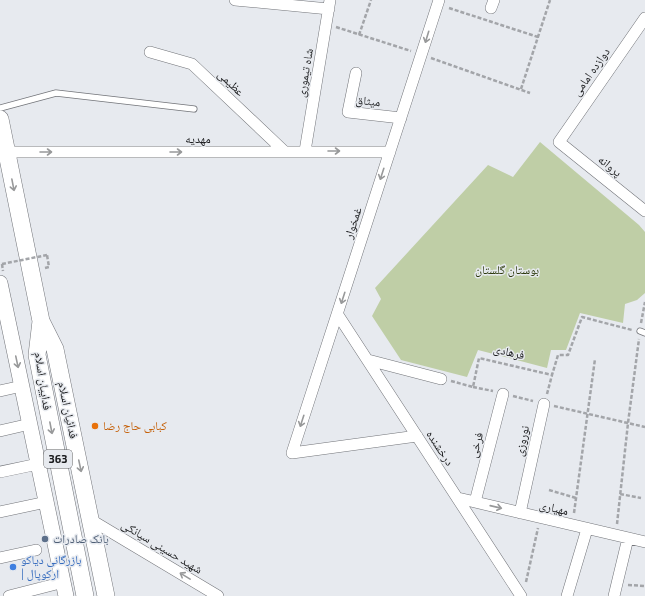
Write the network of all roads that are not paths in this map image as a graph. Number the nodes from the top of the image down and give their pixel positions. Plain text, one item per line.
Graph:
1 (235, 0) edge
2 (439, 0) edge
3 (330, 4) edge
4 (645, 18) edge
5 (150, 52) dead end
6 (356, 73) dead end
7 (0, 108) edge
8 (194, 109) dead end
9 (401, 118) junction
10 (0, 119) edge
11 (559, 142) joint
12 (284, 151) junction
13 (305, 151) junction
14 (7, 152) junction
15 (390, 152) junction
16 (645, 211) edge
17 (0, 283) edge
18 (338, 314) junction
19 (41, 321) junction
20 (6, 342) edge
21 (368, 360) junction
22 (441, 379) road end
23 (22, 386) junction
24 (0, 391) edge
25 (503, 394) dead end
26 (544, 404) road end
27 (30, 424) junction
28 (0, 431) edge
29 (417, 436) junction
30 (38, 464) junction
31 (0, 472) edge
32 (458, 498) junction
33 (46, 502) junction
34 (475, 502) junction
35 (0, 512) edge
36 (520, 513) junction
37 (91, 520) junction
38 (587, 529) junction
39 (628, 538) junction
40 (645, 542) edge
41 (36, 550) dead end
42 (0, 558) edge
43 (65, 589) edge
44 (523, 592) edge
45 (9, 596) edge
46 (85, 596) edge
47 (106, 596) edge
48 (218, 596) edge
49 (567, 596) edge
50 (614, 596) edge

1 - 3 street
2 -> 9 street, غمخوار
3 - 13 street, شاه تیموری
4 - 11 street, دوازده امامی
5 - 12 street, عظیمی
6 - 9 street, میثاق
7 - 8 lane
9 - 15 street, غمخوار
10 - 14 main road, فداییان اسلام / 363
11 - 16 street, پروانه
12 - 13 street, مهدیه
14 -> 12 street, مهدیه
13 -> 15 street, مهدیه
14 -> 19 main road, فداییان اسلام / 363
15 -> 18 street, غمخوار
17 - 20 street
18 - 21 street, درخشنده
18 -> 29 street, غمخوار
19 -> 37 main road, فدائیان اسلام
19 -> 46 main road, فداییان اسلام / 363
20 -> 23 street
21 - 22 street
21 - 29 street, درخشنده
23 - 24 street
23 - 27 street
25 - 34 street, فرخی
26 - 36 street, نوروزی
27 - 28 street
27 - 30 street
29 - 32 street, درخشنده
30 - 31 street
30 - 33 street
32 - 34 street, مهیاری
32 - 44 street, درخشنده
33 - 35 street
33 - 43 street
34 -> 36 street, مهیاری
36 - 38 street, مهیاری
37 - 47 main road, فدائیان اسلام
48 -> 37 street, شهید حسینی سیانکی
38 - 39 street, مهیاری
38 - 49 street
39 - 40 street, مهیاری
39 - 50 street
41 - 42 street
43 - 45 street

